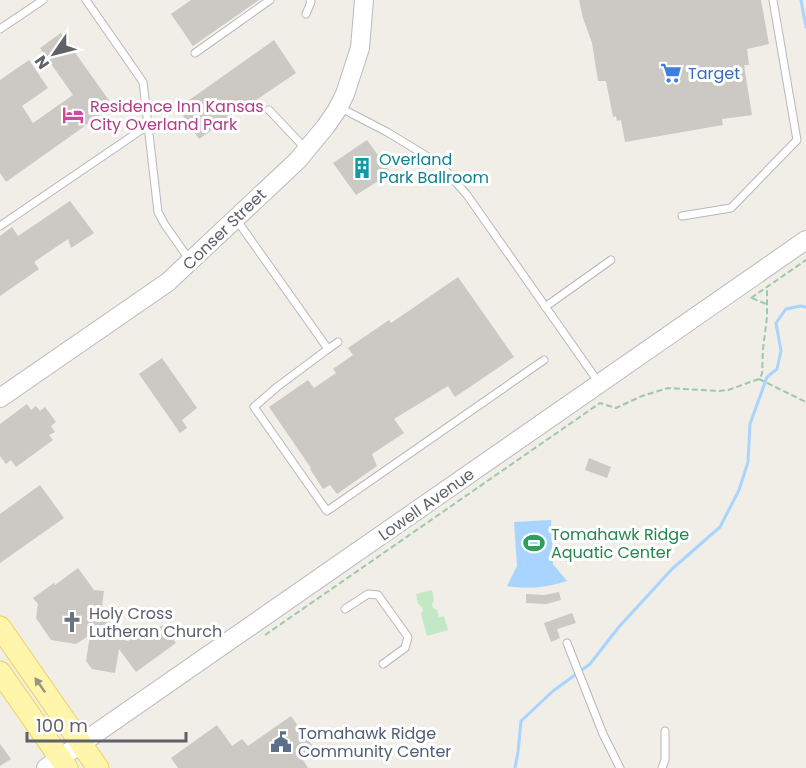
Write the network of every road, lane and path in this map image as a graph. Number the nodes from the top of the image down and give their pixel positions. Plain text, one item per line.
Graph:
1 (43, 0) edge
2 (86, 0) edge
3 (270, 0) edge
4 (310, 0) edge
5 (364, 0) edge
6 (772, 0) edge
7 (306, 14) dead end
8 (0, 29) edge
9 (195, 53) dead end
10 (339, 107) junction
11 (269, 110) dead end
12 (147, 126) junction
13 (307, 150) junction
14 (682, 216) dead end
15 (236, 218) junction
16 (0, 226) edge
17 (806, 240) edge
18 (611, 260) dead end
19 (806, 260) edge
20 (191, 261) junction
21 (766, 287) junction
22 (766, 304) junction
23 (545, 307) junction
24 (338, 342) dead end
25 (328, 349) junction
26 (544, 360) dead end
27 (760, 380) junction
28 (600, 384) junction
29 (0, 397) edge
30 (806, 402) edge
31 (345, 609) dead end
32 (0, 627) edge
33 (265, 635) dead end
34 (567, 643) dead end
35 (383, 664) dead end
36 (0, 672) edge
37 (665, 731) dead end
38 (81, 744) junction
39 (58, 765) edge
40 (98, 768) edge
41 (620, 768) edge
42 (662, 768) edge

1 - 8 lane
2 - 12 lane
3 - 9 lane
4 - 7 lane
5 - 10 street, Conser Street
6 - 14 lane
10 - 13 street, Conser Street
10 - 23 lane
11 - 13 lane
12 - 16 lane
12 - 20 lane
13 - 15 street, Conser Street
15 - 20 street, Conser Street
15 - 25 lane
17 - 28 street, Lowell Avenue
18 - 23 lane
19 - 21 path
20 - 29 street, Conser Street
21 - 22 path
21 - 22 path
22 - 27 path
23 - 28 lane
24 - 25 lane
25 - 26 lane
27 - 30 path
27 - 33 path
28 - 38 street, Lowell Avenue
31 - 35 lane
38 -> 32 main road
34 - 41 lane
36 - 39 main road
37 - 42 lane
38 - 39 street, Lowell Avenue
38 - 40 main road

